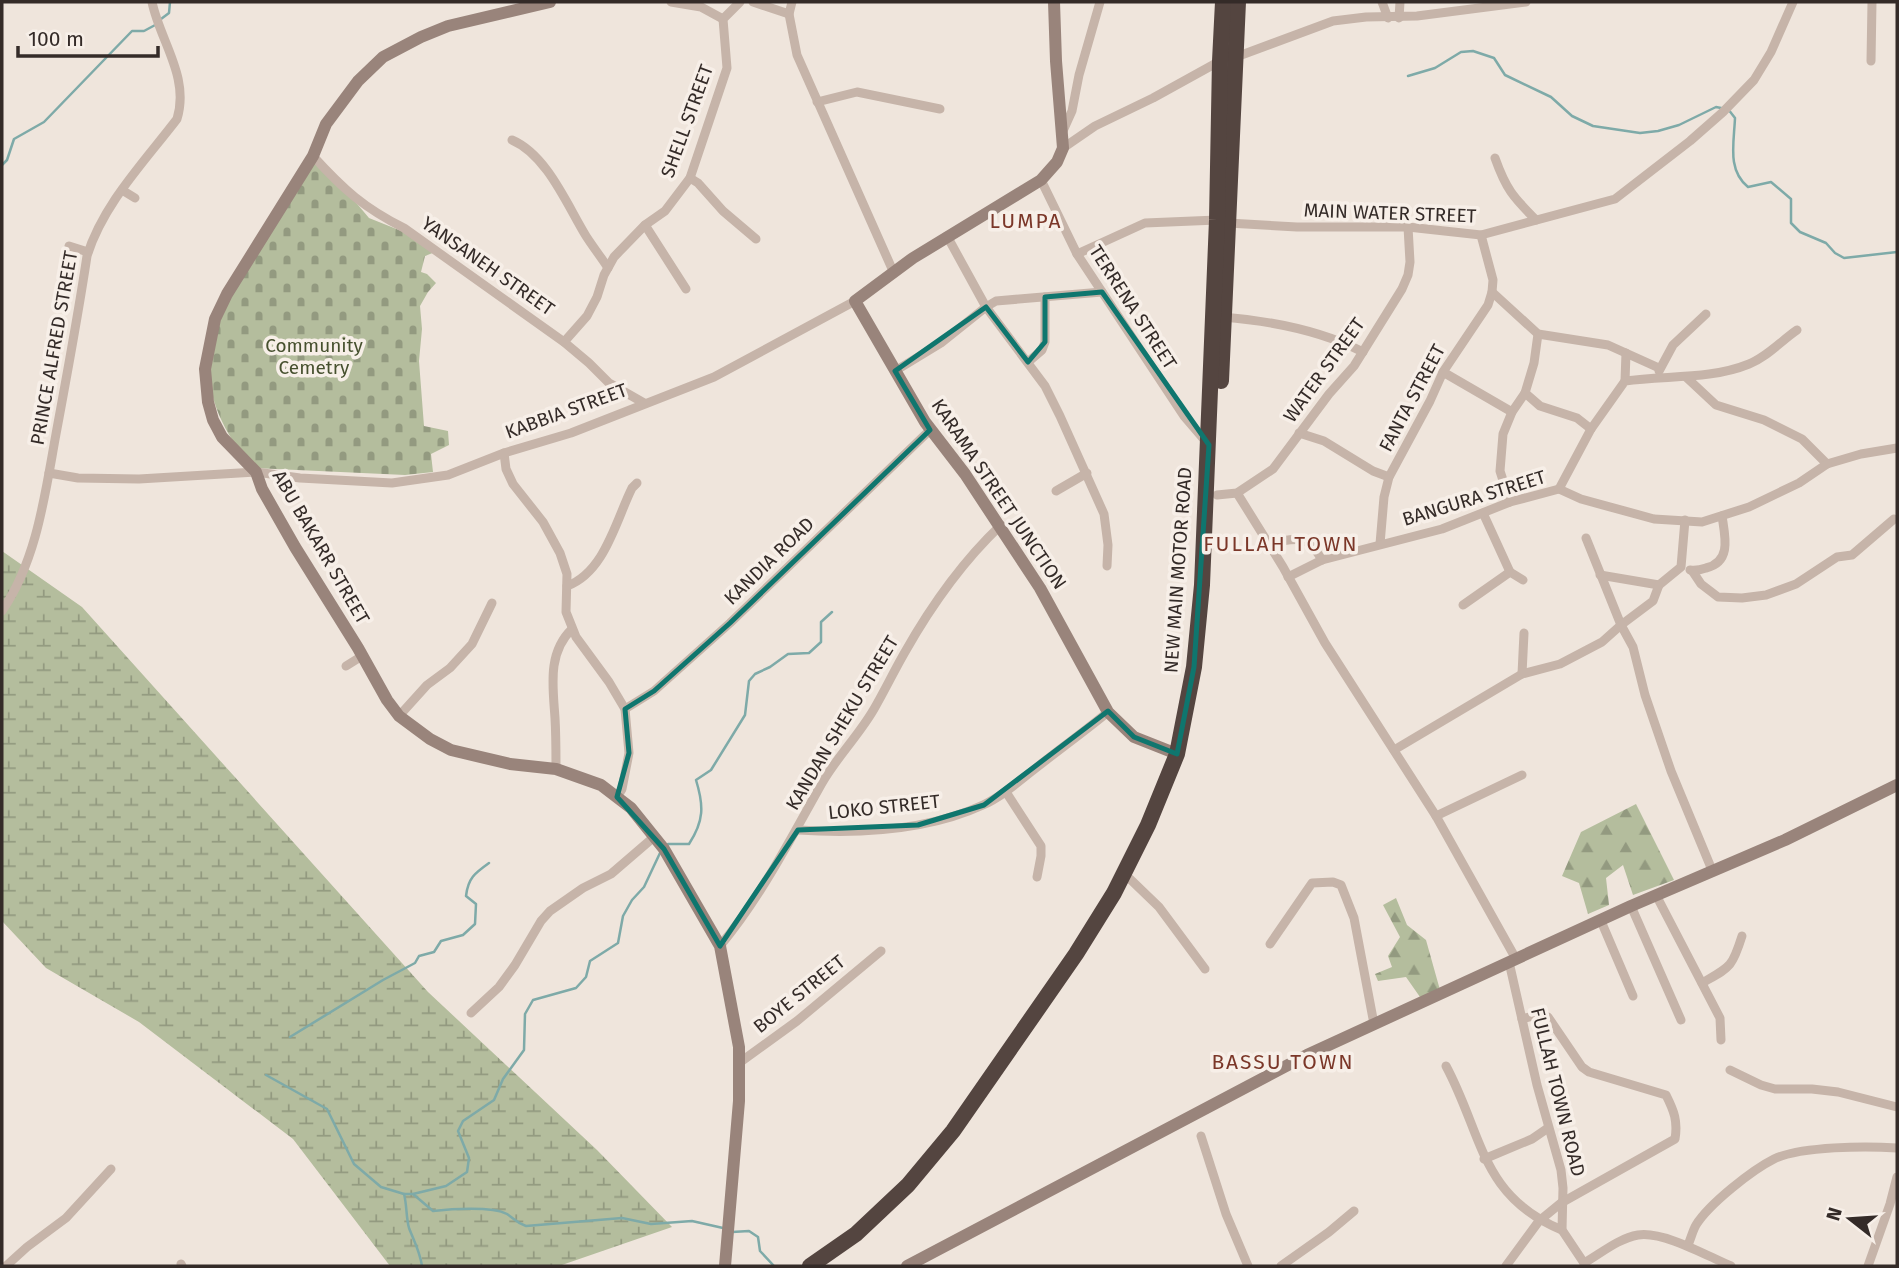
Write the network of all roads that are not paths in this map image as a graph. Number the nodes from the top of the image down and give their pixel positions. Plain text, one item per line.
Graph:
1 (152, 2) edge
2 (550, 2) edge
3 (671, 2) edge
4 (740, 2) edge
5 (753, 2) edge
6 (792, 2) edge
7 (1054, 2) edge
8 (1100, 2) edge
9 (1223, 2) edge
10 (1238, 2) edge
11 (1382, 2) edge
12 (1400, 2) edge
13 (1526, 2) edge
14 (1793, 2) edge
15 (1872, 2) edge
16 (789, 14) junction
17 (1388, 18) junction
18 (1399, 18) junction
19 (723, 19) junction
20 (1236, 58) junction
21 (1220, 61) junction
22 (1871, 61) dead end
23 (817, 102) junction
24 (940, 109) dead end
25 (1063, 131) junction
26 (512, 140) dead end
27 (1063, 148) junction
28 (313, 156) junction
29 (1495, 158) dead end
30 (690, 178) junction
31 (1041, 180) junction
32 (122, 190) junction
33 (135, 198) dead end
34 (1536, 220) junction
35 (1223, 221) junction
36 (645, 225) junction
37 (1408, 228) junction
38 (1481, 235) junction
39 (947, 236) junction
40 (756, 239) dead end
41 (69, 246) dead end
42 (88, 252) junction
43 (1077, 254) junction
44 (608, 268) junction
45 (893, 271) junction
46 (686, 289) dead end
47 (1102, 292) junction
48 (1492, 292) junction
49 (1045, 297) junction
50 (855, 301) junction
51 (986, 307) junction
52 (1706, 314) dead end
53 (1223, 317) junction
54 (1797, 330) dead end
55 (1538, 334) junction
56 (564, 342) junction
57 (1363, 352) junction
58 (1626, 353) junction
59 (1028, 362) junction
60 (895, 371) junction
61 (1443, 372) junction
62 (1659, 372) junction
63 (1686, 377) junction
64 (1625, 381) junction
65 (1525, 393) junction
66 (644, 404) junction
67 (1512, 412) junction
68 (1591, 429) junction
69 (930, 430) junction
70 (1300, 433) junction
71 (1209, 445) junction
72 (1897, 447) edge
73 (504, 453) junction
74 (1827, 464) junction
75 (256, 472) junction
76 (49, 473) junction
77 (1087, 473) junction
78 (1389, 477) junction
79 (637, 483) dead end
80 (1559, 489) junction
81 (1056, 491) dead end
82 (1237, 493) junction
83 (1217, 495) junction
84 (1510, 502) junction
85 (1483, 513) junction
86 (1722, 516) junction
87 (1894, 519) dead end
88 (1685, 520) junction
89 (1001, 525) junction
90 (1587, 538) dead end
91 (1268, 544) junction
92 (1380, 544) junction
93 (1322, 560) junction
94 (1107, 566) dead end
95 (1681, 567) junction
96 (1510, 572) junction
97 (1693, 572) junction
98 (1600, 575) junction
99 (1288, 577) junction
100 (1523, 580) dead end
101 (1659, 585) junction
102 (567, 586) junction
103 (492, 603) dead end
104 (1463, 605) dead end
105 (2, 611) edge
106 (1621, 625) junction
107 (572, 629) junction
108 (1524, 633) dead end
109 (362, 656) junction
110 (346, 666) dead end
111 (1522, 674) junction
112 (625, 709) junction
113 (1108, 712) junction
114 (399, 716) junction
115 (1394, 750) junction
116 (1177, 754) junction
117 (556, 769) junction
118 (1522, 775) dead end
119 (1897, 785) edge
120 (1006, 792) junction
121 (617, 797) junction
122 (1436, 816) junction
123 (798, 830) junction
124 (653, 837) junction
125 (1712, 870) junction
126 (1037, 877) dead end
127 (1130, 879) junction
128 (1656, 895) junction
129 (1631, 906) junction
130 (1601, 921) junction
131 (1742, 936) dead end
132 (1270, 944) dead end
133 (720, 946) junction
134 (881, 951) dead end
135 (1513, 960) junction
136 (1205, 969) dead end
137 (1702, 983) junction
138 (1633, 996) dead end
139 (471, 1013) dead end
140 (1522, 1019) junction
141 (1681, 1020) dead end
142 (1374, 1024) junction
143 (1721, 1040) dead end
144 (739, 1063) junction
145 (1446, 1066) dead end
146 (1730, 1070) dead end
147 (1897, 1108) edge
148 (1548, 1128) junction
149 (1201, 1136) dead end
150 (1897, 1148) edge
151 (1484, 1159) junction
152 (111, 1169) dead end
153 (1897, 1177) edge
154 (1562, 1203) junction
155 (1894, 1205) edge
156 (1354, 1211) dead end
157 (1539, 1221) junction
158 (1562, 1230) junction
159 (1688, 1245) junction
160 (1585, 1265) edge
161 (6, 1266) edge
162 (725, 1266) edge
163 (810, 1266) edge
164 (823, 1266) edge
165 (907, 1266) edge
166 (1248, 1266) edge
167 (1281, 1266) edge
168 (1506, 1266) edge
169 (1731, 1266) edge
170 (1868, 1266) edge

1 - 32 street, PRINCE ALFRED STREET
2 - 28 street, ABU BAKARR STREET
3 - 19 street
4 - 19 street
5 - 16 street
6 - 16 street
7 - 25 street
8 - 25 street
9 - 21 highway, NEW MAIN MOTOR ROAD
10 - 20 highway, NEW MAIN MOTOR ROAD
11 - 17 street
12 - 18 street
13 - 18 street
14 - 34 street, MAIN WATER STREET
15 - 22 street
16 - 23 street
17 - 18 street
17 - 20 street
19 - 30 street, SHELL STREET
20 - 35 highway, NEW MAIN MOTOR ROAD
21 - 27 street
21 - 35 highway, NEW MAIN MOTOR ROAD
23 - 24 street
23 - 45 street
25 - 27 street
26 - 44 street
27 - 31 street
28 - 56 street, YANSANEH STREET
28 - 75 street, ABU BAKARR STREET
29 - 34 street
30 - 36 street, SHELL STREET
30 - 40 street
31 - 39 street, KABBIA STREET
31 - 43 street, TERRENA STREET
32 - 33 street
32 - 42 street, PRINCE ALFRED STREET
34 - 38 street, MAIN WATER STREET
35 - 37 street, MAIN WATER STREET
35 - 43 street, MAIN WATER STREET
35 - 53 highway, NEW MAIN MOTOR ROAD
35 - 71 highway, NEW MAIN MOTOR ROAD
36 - 44 street, SHELL STREET
36 - 46 street
37 - 38 street, MAIN WATER STREET
37 - 57 street, WATER STREET
38 - 48 street
39 - 45 street, KABBIA STREET
39 - 51 street
41 - 42 street
42 - 76 street, PRINCE ALFRED STREET
43 - 47 street, TERRENA STREET
44 - 56 street, SHELL STREET
45 - 50 street, KABBIA STREET
47 - 49 street
47 - 71 street, TERRENA STREET
48 - 55 street
48 - 61 street, FANTA STREET
49 - 51 street
49 - 59 street
50 - 60 street, KARAMA STREET JUNCTION
50 - 66 street, KABBIA STREET
51 - 59 street
51 - 60 street
52 - 62 street
53 - 57 street
53 - 83 highway, NEW MAIN MOTOR ROAD
54 - 63 street
55 - 58 street
55 - 65 street
56 - 66 street, YANSANEH STREET
57 - 70 street, WATER STREET
58 - 62 street
58 - 64 street
59 - 77 street
60 - 69 street, KARAMA STREET JUNCTION
61 - 67 street
61 - 78 street, FANTA STREET
62 - 63 street
62 - 64 street
63 - 74 street
64 - 68 street
65 - 67 street
65 - 68 street
66 - 73 street, KABBIA STREET
67 - 84 street
68 - 80 street
69 - 89 street, KARAMA STREET JUNCTION
69 - 112 street, KANDIA ROAD
70 - 78 street
70 - 82 street, WATER STREET
71 - 116 highway, NEW MAIN MOTOR ROAD
72 - 74 street, BANGURA STREET
73 - 75 street, KABBIA STREET
73 - 102 street
74 - 86 street, BANGURA STREET
75 - 76 street, KABBIA STREET
75 - 109 street, ABU BAKARR STREET
76 - 105 street, PRINCE ALFRED STREET
77 - 81 street
77 - 94 street
78 - 92 street, FANTA STREET
79 - 102 street
80 - 84 street, BANGURA STREET
80 - 88 street, BANGURA STREET
82 - 83 street, WATER STREET
82 - 91 street, FULLAH TOWN ROAD
83 - 127 highway, NEW MAIN MOTOR ROAD
84 - 85 street, BANGURA STREET
85 - 92 street, BANGURA STREET
85 - 96 street
86 - 88 street, BANGURA STREET
86 - 97 street
87 - 97 street
88 - 95 street
89 - 113 street, KARAMA STREET JUNCTION
89 - 123 street, KANDAN SHEKU STREET
90 - 98 street
91 - 93 street
91 - 99 street, FULLAH TOWN ROAD
92 - 93 street, BANGURA STREET
93 - 99 street, BANGURA STREET
95 - 97 street
95 - 101 street
96 - 100 street
96 - 104 street
98 - 101 street
98 - 106 street
99 - 115 street, FULLAH TOWN ROAD
101 - 106 street
102 - 107 street
103 - 114 street
106 - 111 street
106 - 125 street
107 - 112 street
107 - 117 street
108 - 111 street
109 - 110 street
109 - 114 street, ABU BAKARR STREET
111 - 115 street
112 - 121 street
113 - 116 street, KARAMA STREET JUNCTION
113 - 120 street, LOKO STREET
114 - 117 street, ABU BAKARR STREET
115 - 122 street, FULLAH TOWN ROAD
116 - 163 highway, NEW MAIN MOTOR ROAD
117 - 121 street, ABU BAKARR STREET
118 - 122 street
119 - 125 street
120 - 123 street, LOKO STREET
120 - 126 street
121 - 124 street, ABU BAKARR STREET
122 - 135 street, FULLAH TOWN ROAD
123 - 133 street, KANDAN SHEKU STREET
124 - 133 street, ABU BAKARR STREET
124 - 139 street
125 - 128 street
127 - 136 street
127 - 164 highway, NEW MAIN MOTOR ROAD
128 - 129 street
128 - 137 street
129 - 130 street
129 - 141 street
130 - 135 street
130 - 138 street
131 - 137 street
132 - 142 street
133 - 144 street, ABU BAKARR STREET
134 - 144 street, BOYE STREET
135 - 140 street, FULLAH TOWN ROAD
135 - 142 street
137 - 143 street
140 - 148 street, FULLAH TOWN ROAD
140 - 154 street
142 - 165 street
144 - 162 street, ABU BAKARR STREET
145 - 151 street
146 - 147 street
148 - 151 street
148 - 154 street, FULLAH TOWN ROAD
149 - 166 street
150 - 159 street
151 - 157 street
152 - 161 street
153 - 155 street
154 - 157 street
154 - 158 street, FULLAH TOWN ROAD
155 - 170 street
156 - 167 street
157 - 158 street
157 - 168 street
158 - 160 street
159 - 160 street
159 - 169 street

